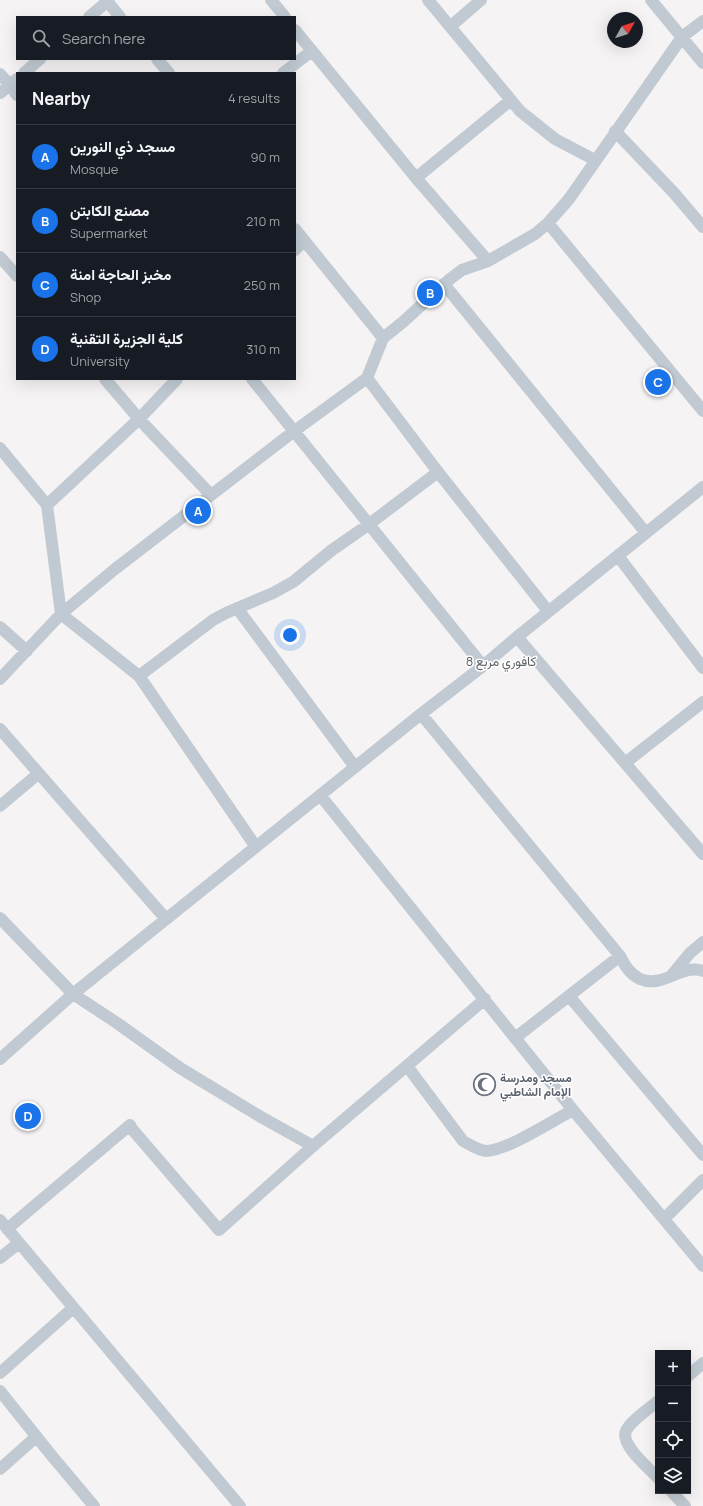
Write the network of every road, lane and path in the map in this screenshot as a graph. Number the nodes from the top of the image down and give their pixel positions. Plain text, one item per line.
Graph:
1 (271, 0) edge
2 (428, 0) edge
3 (481, 0) edge
4 (651, 0) edge
5 (108, 1) edge
6 (90, 16) edge
7 (119, 16) edge
8 (284, 16) edge
9 (703, 21) edge
10 (451, 26) junction
11 (296, 31) edge
12 (682, 37) junction
13 (312, 51) junction
14 (39, 60) edge
15 (157, 60) edge
16 (703, 63) edge
17 (25, 72) edge
18 (168, 72) edge
19 (284, 72) edge
20 (0, 74) edge
21 (15, 86) edge
22 (0, 94) edge
23 (511, 100) junction
24 (615, 131) junction
25 (595, 160) junction
26 (416, 178) junction
27 (548, 224) junction
28 (703, 227) edge
29 (296, 230) edge
30 (304, 240) junction
31 (296, 249) edge
32 (0, 256) edge
33 (488, 261) junction
34 (16, 275) edge
35 (444, 284) junction
36 (383, 338) junction
37 (366, 378) junction
38 (106, 380) edge
39 (176, 380) edge
40 (253, 380) edge
41 (703, 411) edge
42 (139, 419) junction
43 (293, 432) junction
44 (0, 448) edge
45 (438, 472) junction
46 (703, 487) edge
47 (211, 495) junction
48 (47, 506) junction
49 (368, 525) junction
50 (646, 533) junction
51 (618, 556) junction
52 (237, 608) junction
53 (548, 611) junction
54 (61, 614) junction
55 (0, 627) edge
56 (517, 637) junction
57 (27, 651) junction
58 (483, 666) junction
59 (703, 668) edge
60 (139, 676) junction
61 (0, 678) edge
62 (703, 702) edge
63 (420, 714) junction
64 (0, 729) edge
65 (625, 763) junction
66 (354, 767) junction
67 (38, 774) junction
68 (320, 795) junction
69 (0, 806) edge
70 (256, 847) junction
71 (703, 854) edge
72 (0, 918) edge
73 (166, 919) junction
74 (703, 942) edge
75 (620, 956) junction
76 (703, 971) edge
77 (670, 977) junction
78 (73, 994) junction
79 (569, 996) junction
80 (485, 1000) junction
81 (516, 1038) junction
82 (0, 1058) edge
83 (406, 1066) junction
84 (573, 1110) junction
85 (314, 1146) junction
86 (703, 1155) edge
87 (703, 1180) edge
88 (664, 1219) junction
89 (3, 1225) edge
90 (19, 1243) junction
91 (0, 1258) edge
92 (703, 1266) edge
93 (73, 1308) junction
94 (703, 1363) edge
95 (0, 1373) edge
96 (691, 1373) edge
97 (0, 1391) edge
98 (655, 1404) edge
99 (36, 1437) junction
100 (0, 1469) edge
101 (655, 1475) edge
102 (674, 1494) edge
103 (94, 1506) edge
104 (240, 1506) edge
105 (685, 1506) edge

1 - 8 street
2 - 10 street
3 - 10 street
4 - 12 street
5 - 6 street
5 - 7 street
9 - 12 street
10 - 23 street
11 - 13 street
12 - 16 street
12 - 24 street
13 - 19 street
13 - 26 street
14 - 17 street
15 - 18 street
20 - 21 street
21 - 22 street
23 - 25 street
23 - 26 street
24 - 25 street
24 - 28 street
25 - 27 street
26 - 33 street
27 - 33 street
27 - 41 street
29 - 30 street
30 - 31 street
30 - 36 street
32 - 34 street
33 - 35 street
35 - 36 street
35 - 50 street
36 - 37 street
37 - 43 street
37 - 45 street
38 - 42 street
39 - 42 street
40 - 43 street
42 - 47 street
42 - 48 street
43 - 47 street
43 - 49 street
44 - 48 street
45 - 49 street
45 - 53 street
46 - 50 street
47 - 54 street
48 - 54 street
49 - 52 street
49 - 58 street
50 - 51 street
51 - 53 street
51 - 59 street
52 - 60 street
52 - 66 street
53 - 56 street
54 - 57 street
54 - 60 street
55 - 57 street
56 - 58 street
56 - 65 street
57 - 61 street
58 - 63 street
60 - 70 street
62 - 65 street
63 - 66 street
63 - 75 street
64 - 67 street
65 - 71 street
66 - 68 street
67 - 69 street
67 - 73 street
68 - 70 street
68 - 80 street
70 - 73 street
72 - 78 street
73 - 78 street
74 - 77 street
75 - 77 street
75 - 79 street
76 - 77 street
78 - 82 street
78 - 85 street
79 - 81 street
79 - 86 street
80 - 81 street
80 - 83 street
81 - 84 street
83 - 84 street
83 - 85 street
84 - 88 street
85 - 89 street
87 - 88 street
88 - 92 street
89 - 90 street
90 - 91 street
90 - 93 street
93 - 95 street
93 - 104 street
94 - 96 street
97 - 99 street
98 - 101 street
99 - 100 street
99 - 103 street
102 - 105 street

